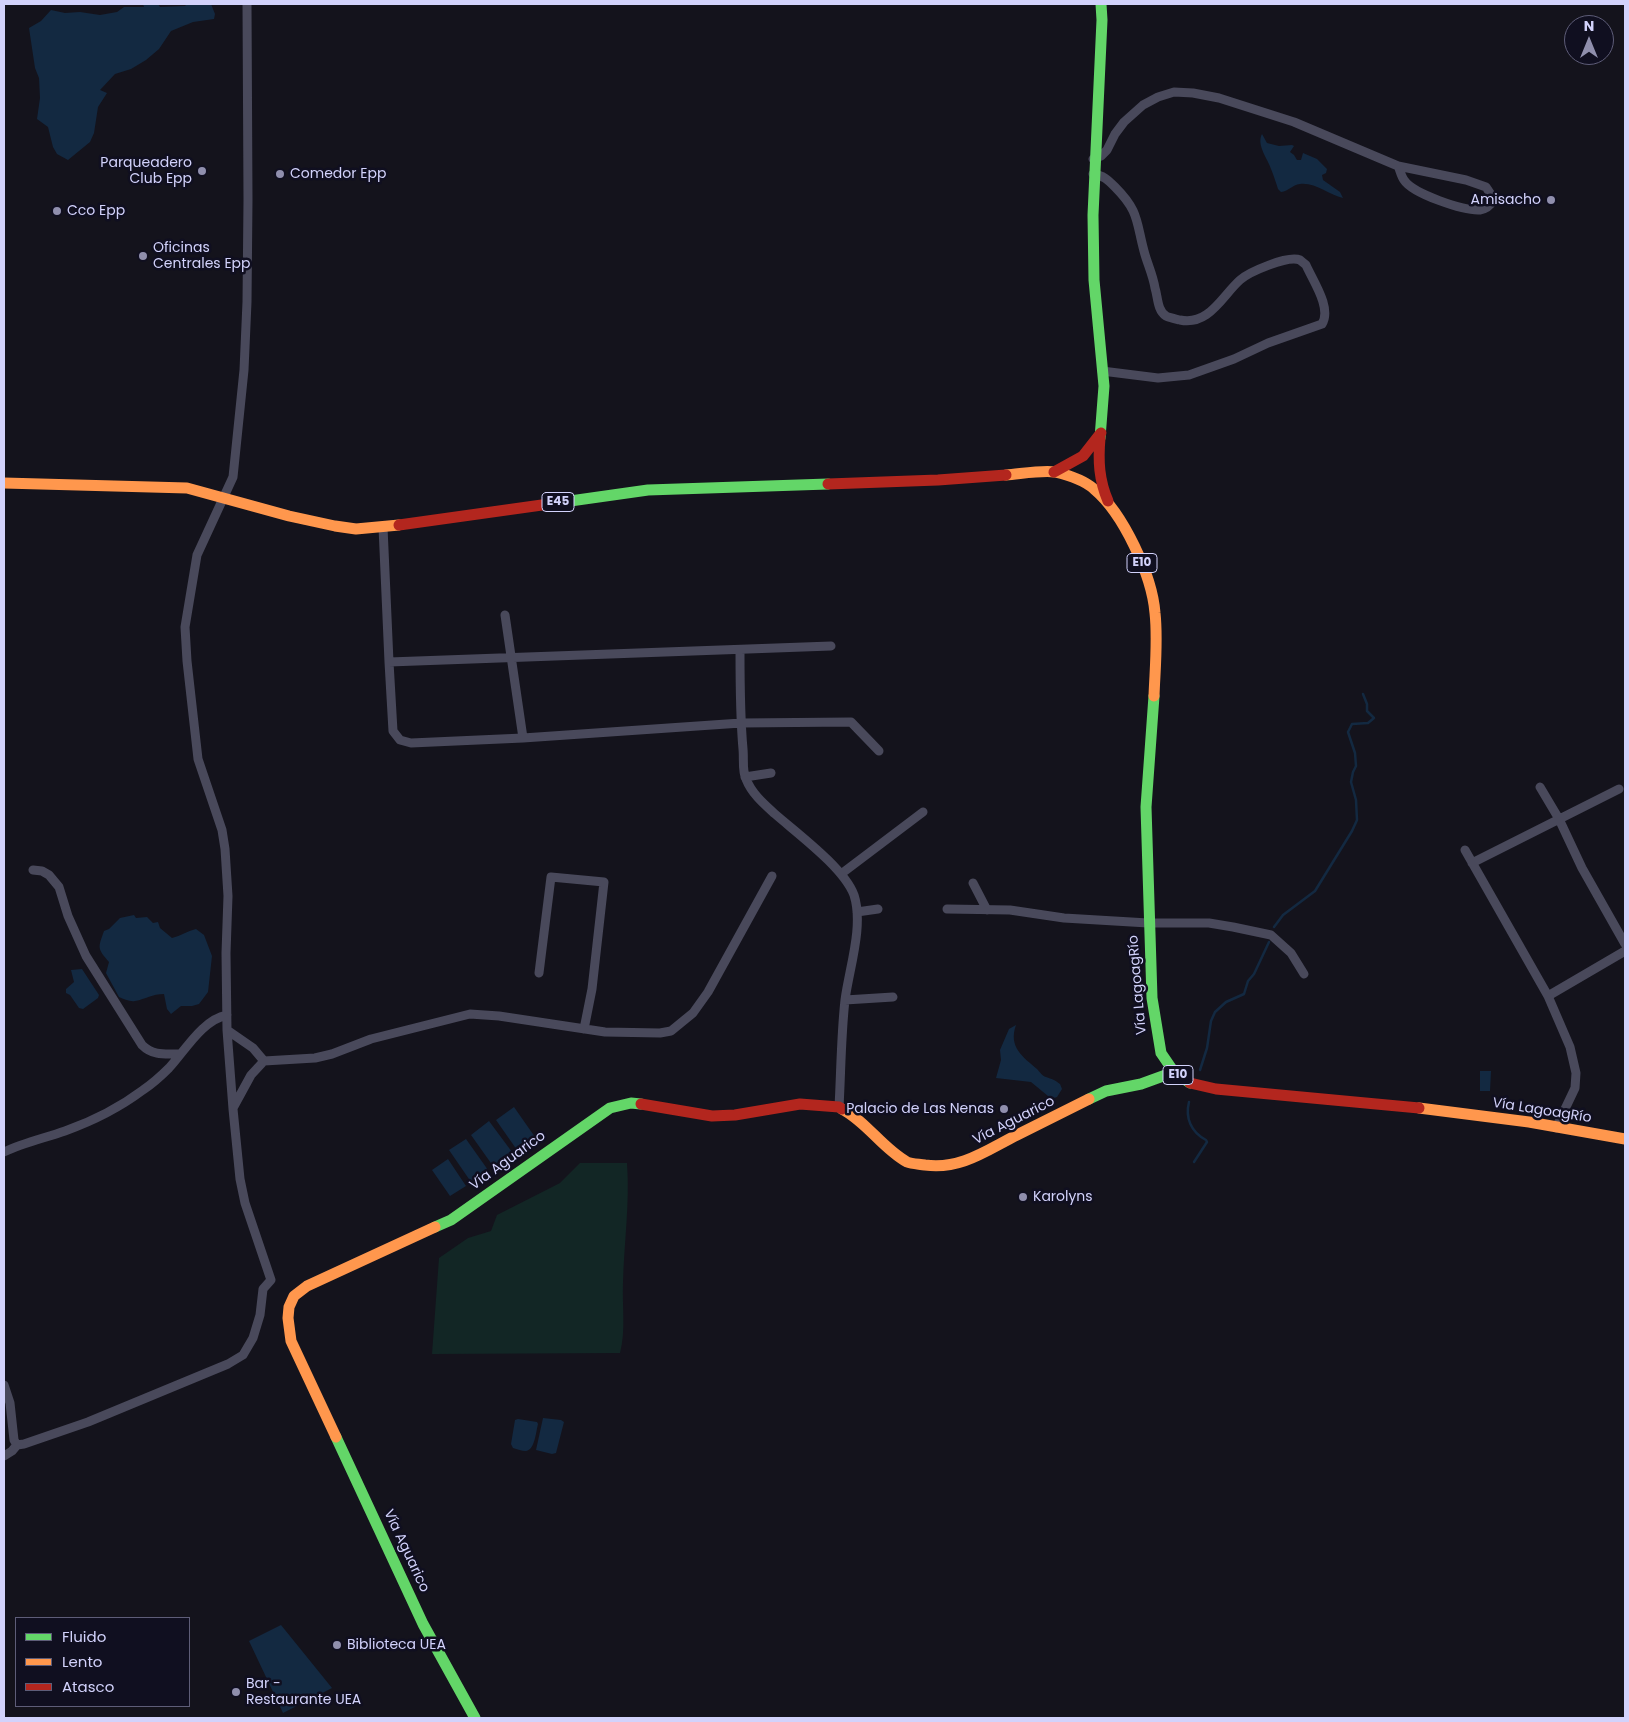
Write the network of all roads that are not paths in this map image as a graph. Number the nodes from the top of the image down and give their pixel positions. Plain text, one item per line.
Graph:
1 (247, 4) edge
2 (1101, 4) edge
3 (1094, 159) junction
4 (1398, 166) junction
5 (1093, 174) junction
6 (1102, 371) junction
7 (1101, 433) junction
8 (1054, 472) junction
9 (4, 483) edge
10 (224, 498) junction
11 (1109, 504) junction
12 (382, 527) junction
13 (505, 615) dead end
14 (831, 646) dead end
15 (740, 650) junction
16 (511, 656) junction
17 (389, 662) junction
18 (741, 723) junction
19 (523, 738) junction
20 (879, 751) dead end
21 (771, 774) dead end
22 (745, 777) junction
23 (1540, 786) dead end
24 (1619, 789) dead end
25 (923, 812) dead end
26 (1559, 819) junction
27 (1465, 850) dead end
28 (1472, 863) junction
29 (33, 870) dead end
30 (841, 874) junction
31 (772, 876) dead end
32 (973, 883) dead end
33 (878, 909) dead end
34 (946, 909) dead end
35 (986, 910) junction
36 (857, 912) junction
37 (1148, 924) junction
38 (1625, 944) edge
39 (1625, 951) edge
40 (539, 974) dead end
41 (1304, 974) dead end
42 (1548, 996) junction
43 (893, 997) dead end
44 (845, 1000) junction
45 (227, 1015) junction
46 (584, 1029) junction
47 (227, 1030) junction
48 (179, 1054) junction
49 (264, 1061) junction
50 (1174, 1072) junction
51 (839, 1107) junction
52 (233, 1109) junction
53 (1556, 1128) junction
54 (1625, 1139) edge
55 (4, 1152) edge
56 (4, 1385) edge
57 (17, 1445) junction
58 (4, 1456) edge
59 (475, 1718) edge

1 - 10 street
2 - 3 main road
3 - 4 street
3 - 5 main road
4 - 4 street
5 - 6 main road
5 - 6 street
6 - 7 main road
7 - 8 main road
7 - 11 main road
8 - 11 main road, E45
8 - 12 main road, E45
9 - 10 main road, E45
10 - 12 main road, E45
10 - 45 street
11 - 37 main road, Vía LagoagRío / E10
12 - 17 street
13 - 16 street
14 - 15 street
15 - 16 street
15 - 18 street
16 - 17 street
16 - 19 street
17 - 19 street
18 - 19 street
18 - 20 street
18 - 22 street
21 - 22 street
22 - 30 street
23 - 26 street
24 - 26 street
25 - 30 street
26 - 28 street
26 - 38 street
27 - 28 street
28 - 42 street
29 - 48 street
30 - 36 street
31 - 46 street
32 - 35 street
33 - 36 street
34 - 35 street
35 - 37 street
36 - 44 street
37 - 41 street
37 - 50 main road, Vía LagoagRío / E10
39 - 42 street
40 - 46 street
42 - 53 street
43 - 44 street
44 - 51 street
45 - 47 street
45 - 48 street
46 - 49 street
47 - 49 street
47 - 52 street
48 - 55 street
49 - 52 street
50 - 51 main road, Vía Aguarico
50 - 53 main road, Vía LagoagRío / E10
51 - 59 main road, Vía Aguarico
52 - 57 street
53 - 54 main road, Vía LagoagRío / E10
56 - 57 street
57 - 58 street

